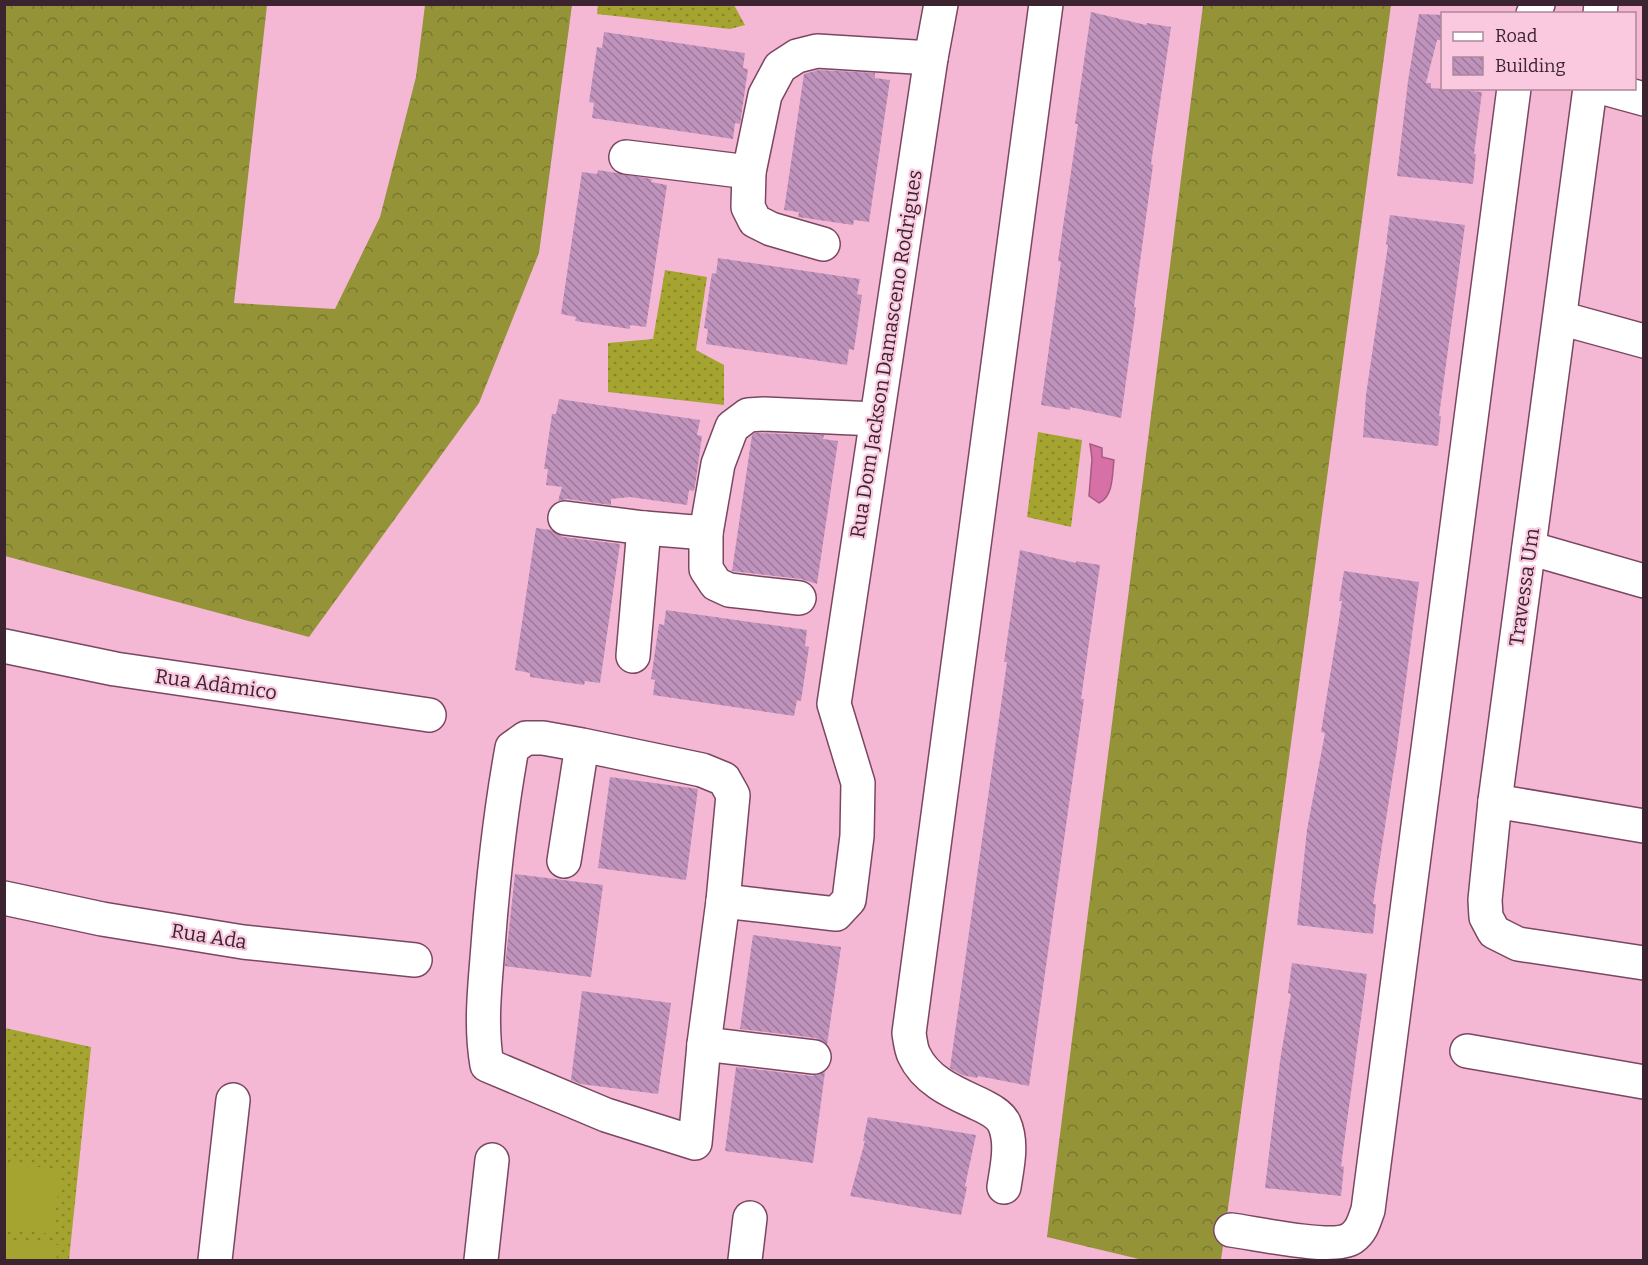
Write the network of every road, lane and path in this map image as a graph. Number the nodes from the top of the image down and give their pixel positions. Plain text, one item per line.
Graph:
1 (941, 4) edge
2 (1046, 4) edge
3 (932, 58) junction
4 (1514, 90) edge
5 (1590, 90) edge
6 (1611, 90) edge
7 (1644, 99) edge
8 (626, 157) dead end
9 (748, 172) junction
10 (823, 244) dead end
11 (1560, 318) junction
12 (1644, 341) edge
13 (876, 419) junction
14 (565, 518) dead end
15 (644, 528) junction
16 (706, 533) junction
17 (1529, 548) junction
18 (1644, 580) edge
19 (799, 598) dead end
20 (4, 646) edge
21 (633, 656) dead end
22 (429, 715) dead end
23 (582, 745) junction
24 (1495, 801) junction
25 (1644, 826) edge
26 (564, 861) dead end
27 (4, 898) edge
28 (723, 901) junction
29 (415, 960) dead end
30 (1644, 963) edge
31 (704, 1044) junction
32 (1467, 1051) dead end
33 (814, 1057) dead end
34 (1644, 1082) edge
35 (232, 1100) dead end
36 (492, 1160) dead end
37 (1004, 1187) dead end
38 (750, 1218) dead end
39 (1231, 1230) dead end
40 (214, 1260) edge
41 (481, 1260) edge
42 (745, 1260) edge

1 - 3 street, Rua Dom Jackson Damasceno Rodrigues
2 - 37 street
3 - 9 street
3 - 13 street, Rua Dom Jackson Damasceno Rodrigues
4 - 39 street
5 - 11 street, Travessa Um
6 - 7 street
8 - 9 street
9 - 10 street
11 - 12 street
11 - 17 street, Travessa Um
13 - 16 street
13 - 28 street, Rua Dom Jackson Damasceno Rodrigues
14 - 15 street
15 - 16 street
15 - 21 street
16 - 19 street
17 - 18 street
17 - 24 street, Travessa Um
20 - 22 street, Rua Adâmico
23 - 26 street
23 - 28 street
23 - 31 street
24 - 25 street
24 - 30 street, Travessa Um
27 - 29 street, Rua Ada
28 - 31 street
31 - 33 street
32 - 34 street
35 - 40 street
36 - 41 street
38 - 42 street

